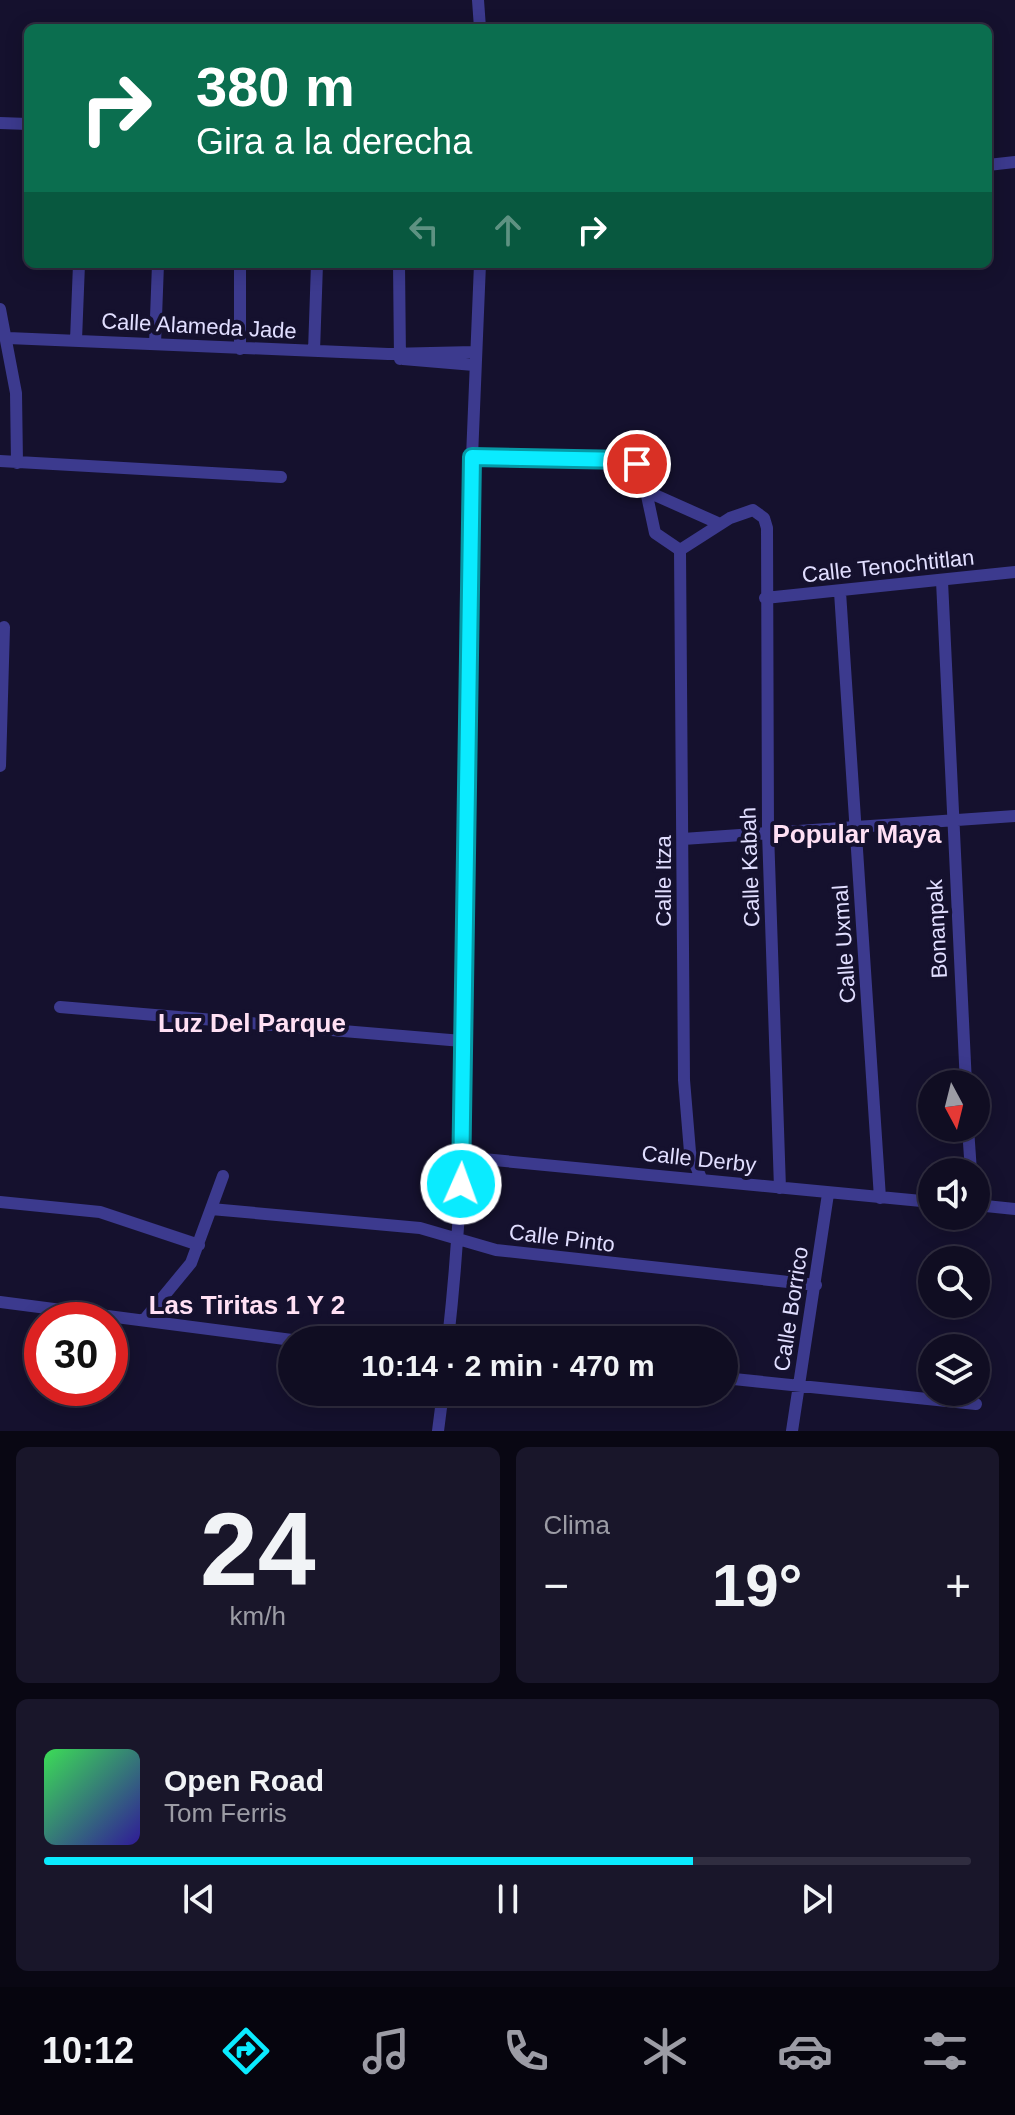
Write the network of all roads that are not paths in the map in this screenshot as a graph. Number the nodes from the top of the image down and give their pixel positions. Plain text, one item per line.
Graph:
1 (478, 0) edge
2 (480, 24) edge
3 (0, 123) edge
4 (24, 124) edge
5 (1015, 162) edge
6 (992, 165) edge
7 (79, 268) edge
8 (158, 268) edge
9 (240, 268) edge
10 (317, 268) edge
11 (399, 268) edge
12 (480, 268) edge
13 (0, 309) edge
14 (8, 338) junction
15 (76, 340) junction
16 (155, 344) junction
17 (240, 349) junction
18 (314, 351) junction
19 (396, 355) junction
20 (474, 358) junction
21 (472, 457) junction
22 (0, 461) edge
23 (17, 463) junction
24 (281, 477) dead end
25 (646, 491) junction
26 (720, 524) junction
27 (680, 550) junction
28 (1015, 572) edge
29 (942, 581) junction
30 (840, 592) junction
31 (765, 598) junction
32 (4, 627) dead end
33 (1, 705) edge
34 (0, 766) edge
35 (1015, 816) edge
36 (952, 821) junction
37 (857, 824) junction
38 (768, 832) junction
39 (683, 839) junction
40 (60, 1007) dead end
41 (462, 1041) junction
42 (965, 1070) edge
43 (462, 1157) junction
44 (223, 1176) dead end
45 (701, 1178) junction
46 (780, 1188) junction
47 (828, 1194) junction
48 (880, 1198) junction
49 (918, 1201) edge
50 (0, 1202) edge
51 (990, 1206) edge
52 (211, 1209) junction
53 (1015, 1209) edge
54 (459, 1239) junction
55 (199, 1245) junction
56 (816, 1285) junction
57 (0, 1302) edge
58 (144, 1320) junction
59 (450, 1326) edge
60 (278, 1338) edge
61 (738, 1380) edge
62 (799, 1387) junction
63 (918, 1398) edge
64 (441, 1406) edge
65 (438, 1431) edge
66 (792, 1431) edge

1 - 2 street
3 - 4 street
5 - 6 street
7 - 15 street
8 - 16 street
9 - 17 street
10 - 18 street
11 - 19 street
12 - 20 street
13 - 14 street
14 - 15 street, Calle Alameda Jade
14 - 23 street
15 - 16 street, Calle Alameda Jade
16 - 17 street, Calle Alameda Jade
17 - 18 street, Calle Alameda Jade
18 - 19 street, Calle Alameda Jade
19 - 20 street, Calle Alameda Jade
20 - 21 street
21 - 25 street
21 - 41 street
22 - 23 street
23 - 24 street
25 - 26 street
25 - 27 street
26 - 27 street
26 - 31 street, Calle Kabah
27 - 39 street, Calle Itza
28 - 29 street, Calle Tenochtitlan
29 - 30 street, Calle Tenochtitlan
29 - 36 street, Bonanpak
30 - 31 street, Calle Tenochtitlan
30 - 37 street, Calle Uxmal
31 - 38 street, Calle Kabah
32 - 33 street
33 - 34 street
35 - 36 street
36 - 37 street
36 - 42 street, Bonanpak
37 - 38 street
37 - 48 street, Calle Uxmal
38 - 39 street
38 - 46 street, Calle Kabah
39 - 45 street, Calle Itza
40 - 41 street
41 - 43 street
43 - 45 street, Calle Derby
43 - 54 street
44 - 52 street
45 - 46 street, Calle Derby
46 - 47 street, Calle Derby
47 - 48 street, Calle Derby
47 - 56 street, Calle Borrico
48 - 49 street, Calle Derby
50 - 55 street
51 - 53 street
52 - 54 street, Calle Pinto
52 - 55 street
54 - 56 street, Calle Pinto
54 - 59 street
55 - 58 street
56 - 62 street, Calle Borrico
57 - 58 street
58 - 60 street
61 - 62 street
62 - 63 street
62 - 66 street, Calle Borrico
64 - 65 street

